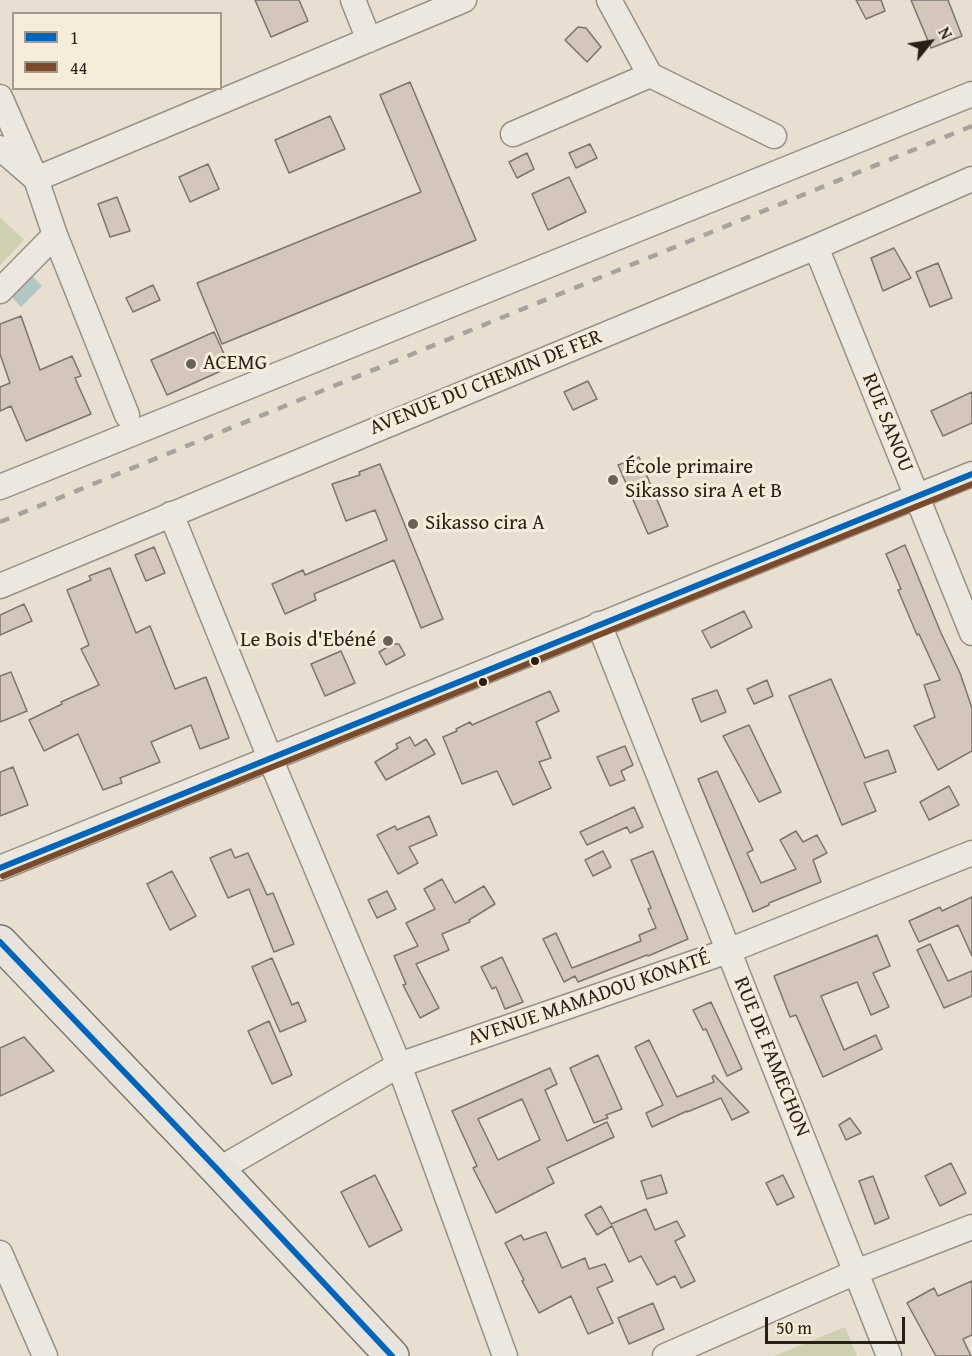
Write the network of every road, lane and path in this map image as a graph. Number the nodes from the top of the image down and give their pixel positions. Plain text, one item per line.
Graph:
1 (352, 0) edge
2 (464, 0) edge
3 (609, 0) edge
4 (369, 40) junction
5 (650, 75) junction
6 (972, 94) edge
7 (0, 96) edge
8 (513, 134) dead end
9 (774, 136) dead end
10 (0, 148) edge
11 (36, 179) junction
12 (972, 179) edge
13 (55, 235) junction
14 (816, 247) junction
15 (0, 291) edge
16 (127, 415) dead end
17 (972, 474) edge
18 (0, 487) edge
19 (917, 496) junction
20 (171, 514) junction
21 (0, 586) edge
22 (599, 624) junction
23 (972, 633) edge
24 (270, 758) junction
25 (972, 853) edge
26 (0, 868) edge
27 (0, 942) edge
28 (728, 951) junction
29 (399, 1065) junction
30 (219, 1170) junction
31 (972, 1227) edge
32 (0, 1253) edge
33 (856, 1272) junction
34 (45, 1356) edge
35 (392, 1356) edge
36 (505, 1356) edge
37 (665, 1356) edge
38 (889, 1356) edge

1 - 4 street
2 - 4 street
3 - 5 street
4 - 11 street
5 - 8 street
5 - 9 street
6 - 18 street
7 - 11 street
10 - 11 street
11 - 13 street
12 - 14 street, AVENUE DU CHEMIN DE FER
13 - 15 street
13 - 16 street
14 - 19 street, RUE SANOU
14 - 20 street, AVENUE DU CHEMIN DE FER
17 - 19 street
19 - 22 street
19 - 23 street, RUE SANOU
20 - 21 street, AVENUE DU CHEMIN DE FER
20 - 24 street
22 - 24 street
22 - 28 street, RUE DE FAMECHON
24 - 26 street
24 - 29 street
25 - 28 street, AVENUE MAMADOU KONATÉ
27 - 30 highway
28 - 29 street, AVENUE MAMADOU KONATÉ
28 - 33 street, RUE DE FAMECHON
29 - 30 street, AVENUE MAMADOU KONATÉ
29 - 36 street
30 - 35 highway
31 - 33 street
32 - 34 street
33 - 37 street
33 - 38 street, RUE DE FAMECHON

